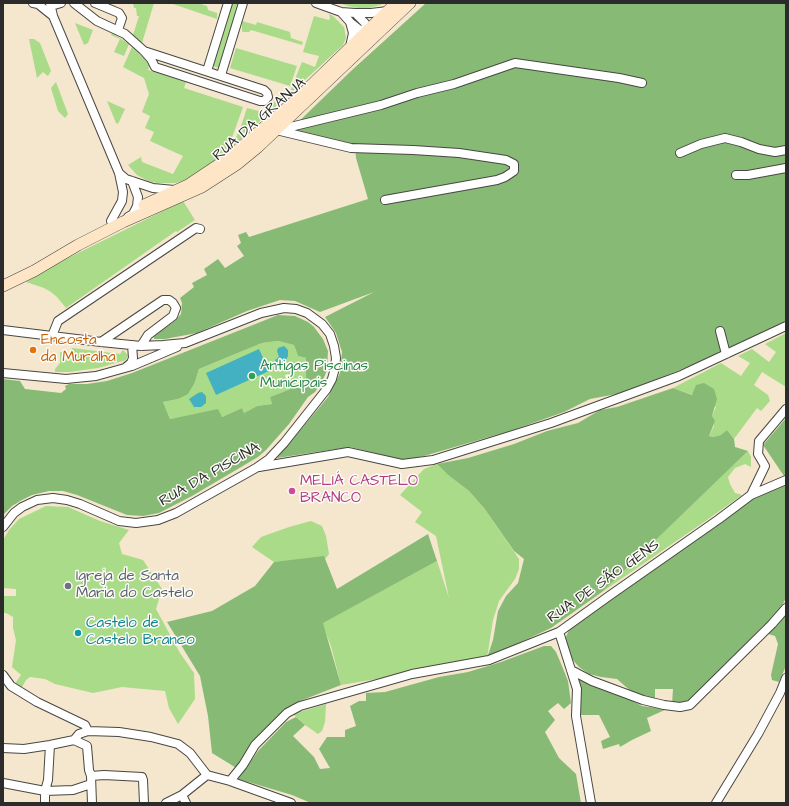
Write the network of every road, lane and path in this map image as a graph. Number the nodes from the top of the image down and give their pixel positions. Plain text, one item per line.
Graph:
1 (36, 3) edge
2 (61, 3) edge
3 (74, 3) edge
4 (95, 3) edge
5 (228, 3) edge
6 (243, 3) edge
7 (396, 3) edge
8 (410, 3) edge
9 (319, 4) edge
10 (51, 5) edge
11 (388, 11) junction
12 (341, 12) junction
13 (355, 13) junction
14 (53, 16) junction
15 (350, 22) junction
16 (118, 30) junction
17 (382, 30) junction
18 (367, 31) junction
19 (350, 46) junction
20 (144, 51) junction
21 (347, 64) junction
22 (207, 71) junction
23 (221, 75) junction
24 (642, 83) dead end
25 (276, 130) junction
26 (786, 150) edge
27 (680, 153) dead end
28 (786, 168) edge
29 (119, 173) junction
30 (736, 175) dead end
31 (132, 181) junction
32 (176, 190) junction
33 (123, 197) junction
34 (385, 200) dead end
35 (141, 211) junction
36 (111, 221) junction
37 (200, 229) dead end
38 (3, 280) edge
39 (3, 286) edge
40 (786, 326) edge
41 (3, 330) edge
42 (720, 331) dead end
43 (52, 336) junction
44 (101, 342) junction
45 (185, 343) junction
46 (132, 345) junction
47 (141, 346) junction
48 (726, 354) junction
49 (126, 368) junction
50 (3, 373) edge
51 (786, 409) edge
52 (256, 468) junction
53 (786, 480) edge
54 (751, 495) junction
55 (3, 527) edge
56 (786, 608) edge
57 (559, 632) junction
58 (571, 670) junction
59 (3, 675) edge
60 (786, 678) edge
61 (88, 731) junction
62 (74, 740) junction
63 (50, 745) junction
64 (3, 748) edge
65 (207, 775) junction
66 (91, 780) junction
67 (230, 781) junction
68 (3, 783) edge
69 (45, 791) junction
70 (182, 795) junction
71 (45, 803) edge
72 (92, 803) edge
73 (144, 803) edge
74 (166, 803) edge
75 (186, 803) edge
76 (291, 803) edge
77 (591, 803) edge
78 (716, 803) edge

1 - 14 street
2 - 10 street
3 - 16 street
4 - 16 street
5 - 22 street
6 - 23 street
7 - 11 main road, RUA DA GRANJA
8 - 17 main road, RUA DA GRANJA
9 - 12 street
10 - 14 street
11 - 13 street
11 - 18 main road, RUA DA GRANJA
12 - 13 street
12 - 15 street
13 - 18 street
14 - 29 street
15 - 18 street
15 - 19 street
16 - 20 street
17 - 18 street
17 - 21 main road, RUA DA GRANJA
18 - 19 main road, RUA DA GRANJA
18 - 21 street
19 - 32 main road, RUA DA GRANJA
20 - 22 street
20 - 23 street
21 - 25 main road, RUA DA GRANJA
22 - 23 street
24 - 25 street
25 - 34 street
25 - 35 main road, RUA DA GRANJA
26 - 27 street
28 - 30 street
29 - 31 street
29 - 33 street
31 - 32 street
31 - 35 street
32 - 35 main road, RUA DA GRANJA
33 - 35 street
33 - 36 street
35 - 36 main road, RUA DA GRANJA
35 - 39 main road, RUA DA GRANJA
36 - 38 main road, RUA DA GRANJA
37 - 43 street
40 - 48 street
41 - 43 street, RUA DA PISCINA
42 - 48 street
43 - 44 street, RUA DA PISCINA
44 - 46 street, RUA DA PISCINA
44 - 47 street
45 - 47 street, RUA DA PISCINA
45 - 49 street
45 - 52 street, RUA DA PISCINA
46 - 47 street, RUA DA PISCINA
46 - 49 street
48 - 52 street
49 - 50 street
51 - 54 street, RUA DE SÃO GENS
52 - 55 street, RUA DA PISCINA
53 - 54 street
54 - 57 street, RUA DE SÃO GENS
56 - 58 street
57 - 58 street
57 - 67 street, RUA DE SÃO GENS
58 - 77 street
59 - 61 street
60 - 78 street
61 - 62 street
61 - 65 street
62 - 63 street
62 - 66 street
63 - 64 street
63 - 69 street
65 - 67 street
65 - 70 street
66 - 69 street
66 - 72 street
66 - 73 street
67 - 76 street
68 - 69 street
69 - 71 street
70 - 74 street
70 - 75 street

